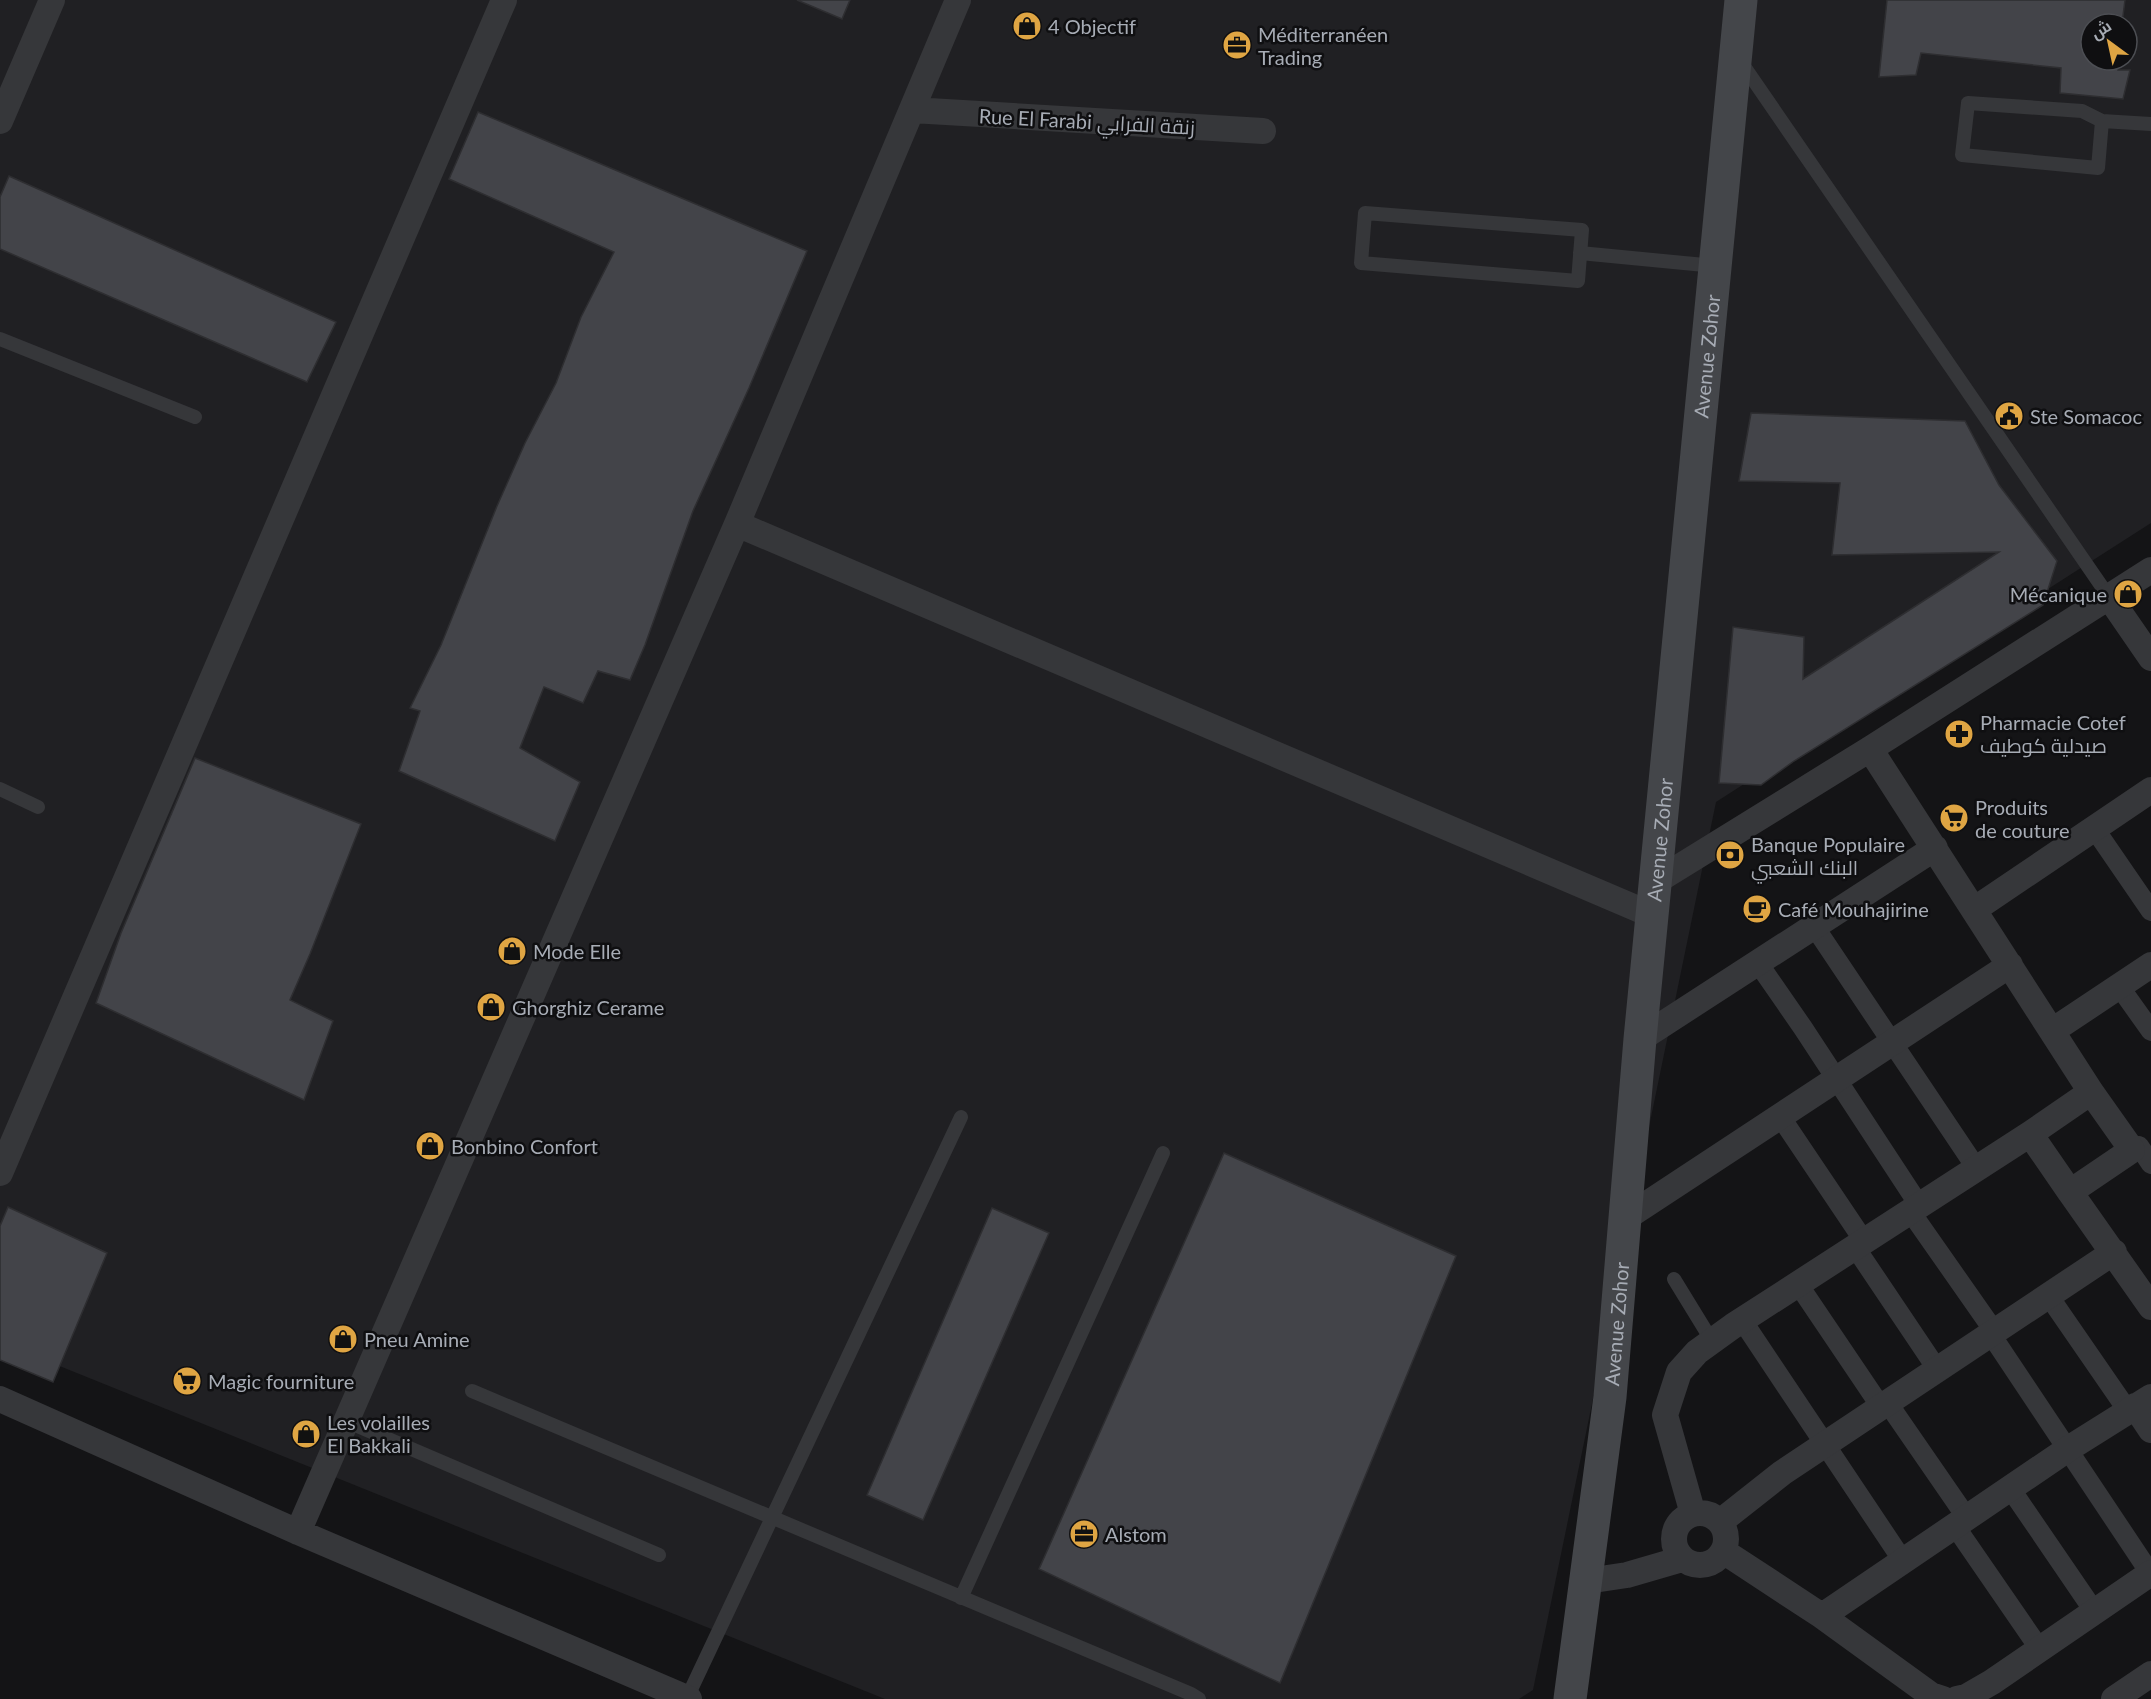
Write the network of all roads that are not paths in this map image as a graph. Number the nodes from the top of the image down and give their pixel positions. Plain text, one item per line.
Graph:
1 (52, 0) edge
2 (504, 0) edge
3 (958, 0) edge
4 (1741, 0) edge
5 (1736, 56) junction
6 (912, 110) junction
7 (0, 121) edge
8 (2102, 121) junction
9 (2151, 124) edge
10 (1263, 131) dead end
11 (1580, 253) junction
12 (1715, 266) junction
13 (0, 339) edge
14 (195, 417) dead end
15 (737, 524) junction
16 (2151, 570) edge
17 (2109, 597) junction
18 (2151, 658) edge
19 (1870, 749) junction
20 (0, 789) edge
21 (2151, 790) edge
22 (38, 807) dead end
23 (2094, 828) junction
24 (1935, 848) junction
25 (1655, 882) junction
26 (1975, 909) junction
27 (2151, 911) edge
28 (1652, 915) junction
29 (1814, 926) junction
30 (1758, 963) junction
31 (2010, 965) junction
32 (2151, 965) edge
33 (2119, 986) junction
34 (2052, 1030) junction
35 (2151, 1031) edge
36 (1640, 1039) junction
37 (1892, 1043) junction
38 (1836, 1080) junction
39 (2091, 1092) junction
40 (1780, 1116) junction
41 (961, 1117) dead end
42 (2030, 1134) junction
43 (2143, 1150) edge
44 (1163, 1153) dead end
45 (1977, 1168) junction
46 (0, 1173) edge
47 (2070, 1192) junction
48 (1915, 1208) junction
49 (1624, 1219) junction
50 (1859, 1244) junction
51 (2114, 1252) junction
52 (1674, 1280) dead end
53 (1798, 1284) junction
54 (2048, 1295) junction
55 (2151, 1307) edge
56 (1742, 1320) junction
57 (1992, 1332) junction
58 (1712, 1341) junction
59 (1938, 1369) junction
60 (472, 1391) dead end
61 (0, 1399) edge
62 (1884, 1405) junction
63 (2138, 1405) edge
64 (346, 1421) junction
65 (2151, 1430) edge
66 (1825, 1444) junction
67 (2068, 1449) junction
68 (2010, 1488) junction
69 (1693, 1514) junction
70 (772, 1518) junction
71 (1720, 1522) junction
72 (1961, 1522) junction
73 (298, 1532) junction
74 (1724, 1551) junction
75 (658, 1555) dead end
76 (1682, 1558) junction
77 (1903, 1561) junction
78 (2151, 1573) edge
79 (1587, 1581) junction
80 (961, 1598) junction
81 (2094, 1611) junction
82 (1822, 1616) junction
83 (2039, 1648) junction
84 (2151, 1674) edge
85 (1569, 1692) edge
86 (2118, 1698) edge
87 (688, 1699) edge
88 (1199, 1699) edge
89 (1943, 1699) edge
90 (1956, 1699) edge

1 - 7 street
2 - 46 street
3 - 6 street
4 - 5 main road, Avenue Zohor
5 - 12 main road, Avenue Zohor
5 - 17 lane
6 - 10 street, Rue El Farabi زنقة الفرابي
6 - 15 street
8 - 8 lane
8 - 9 lane
11 - 11 lane
11 - 12 lane
12 - 25 main road, Avenue Zohor
13 - 14 lane
15 - 28 street
15 - 64 street
16 - 17 street
17 - 18 street
17 - 19 street
19 - 24 street
19 - 25 street
20 - 22 lane
21 - 23 street
23 - 26 street
23 - 27 street
24 - 26 street
24 - 29 street
25 - 28 main road, Avenue Zohor
26 - 31 street
28 - 36 main road, Avenue Zohor
29 - 30 street
29 - 37 street
30 - 36 street
30 - 38 street
31 - 34 street
31 - 37 street
32 - 33 street
33 - 34 street
33 - 35 street
34 - 39 street
36 - 49 main road, Avenue Zohor
37 - 38 street
37 - 45 street
38 - 40 street
38 - 48 street
39 - 42 street
39 - 43 street
40 - 49 street
40 - 50 street
41 - 70 lane
42 - 45 street
42 - 47 street
43 - 47 street
44 - 80 lane
45 - 48 street
47 - 51 street
48 - 50 street
48 - 57 street
49 - 79 main road, Avenue Zohor
50 - 53 street
50 - 59 street
51 - 54 street
51 - 55 street
52 - 58 lane
53 - 56 street
53 - 62 street
54 - 57 street
54 - 63 street
56 - 58 street
56 - 66 street
57 - 59 street
57 - 67 street
58 - 69 street
59 - 62 street
60 - 70 lane
61 - 73 street
62 - 66 street
62 - 72 street
63 - 65 street
63 - 67 street
64 - 73 street
64 - 75 lane
66 - 71 street
66 - 77 street
67 - 68 street
67 - 78 street
68 - 72 street
68 - 81 street
69 - 71 street
69 - 76 street
70 - 80 lane
70 - 87 lane
71 - 74 street
72 - 77 street
72 - 83 street
73 - 87 street
74 - 76 street
74 - 82 street
76 - 79 street
77 - 82 street
78 - 81 street
79 - 85 main road, Avenue Zohor
80 - 88 lane
81 - 83 street
82 - 89 street
83 - 90 street
84 - 86 street

